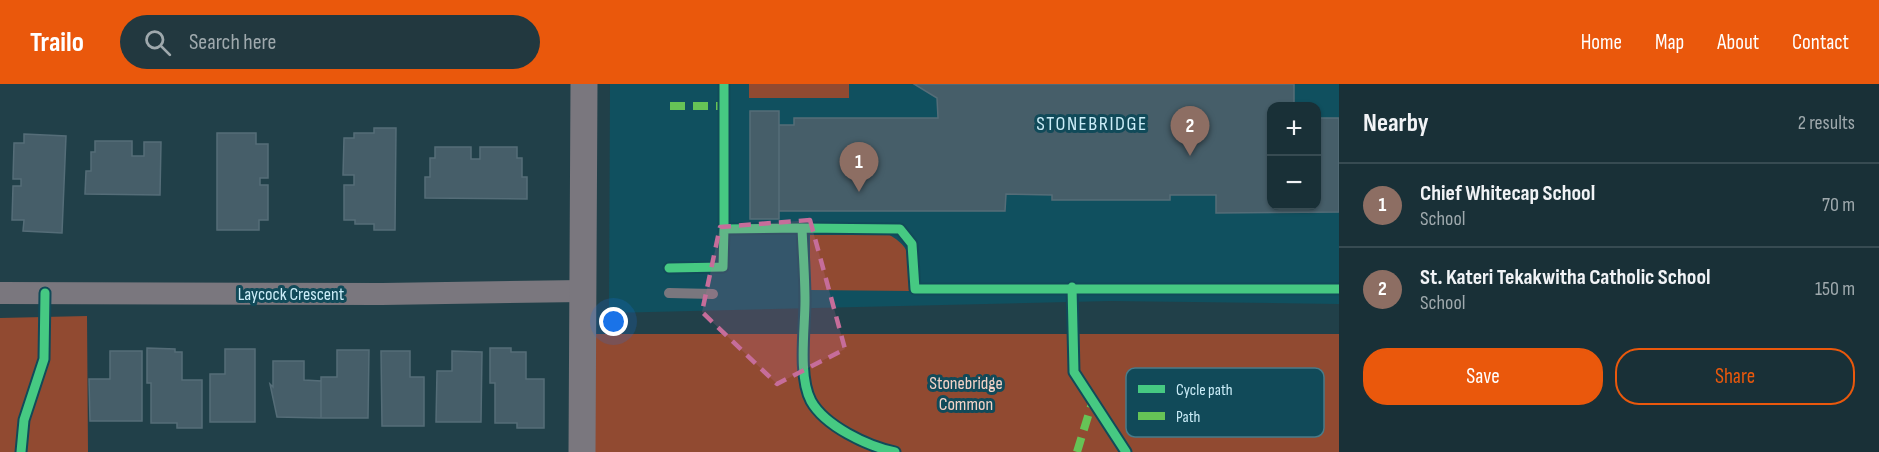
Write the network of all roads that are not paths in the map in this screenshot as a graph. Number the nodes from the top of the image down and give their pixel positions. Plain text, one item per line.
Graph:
1 (584, 84) edge
2 (582, 291) junction
3 (0, 293) edge
4 (669, 293) dead end
5 (713, 294) dead end
6 (582, 452) edge

1 - 2 street
2 - 3 street, Laycock Crescent
2 - 6 street
4 - 5 lane

